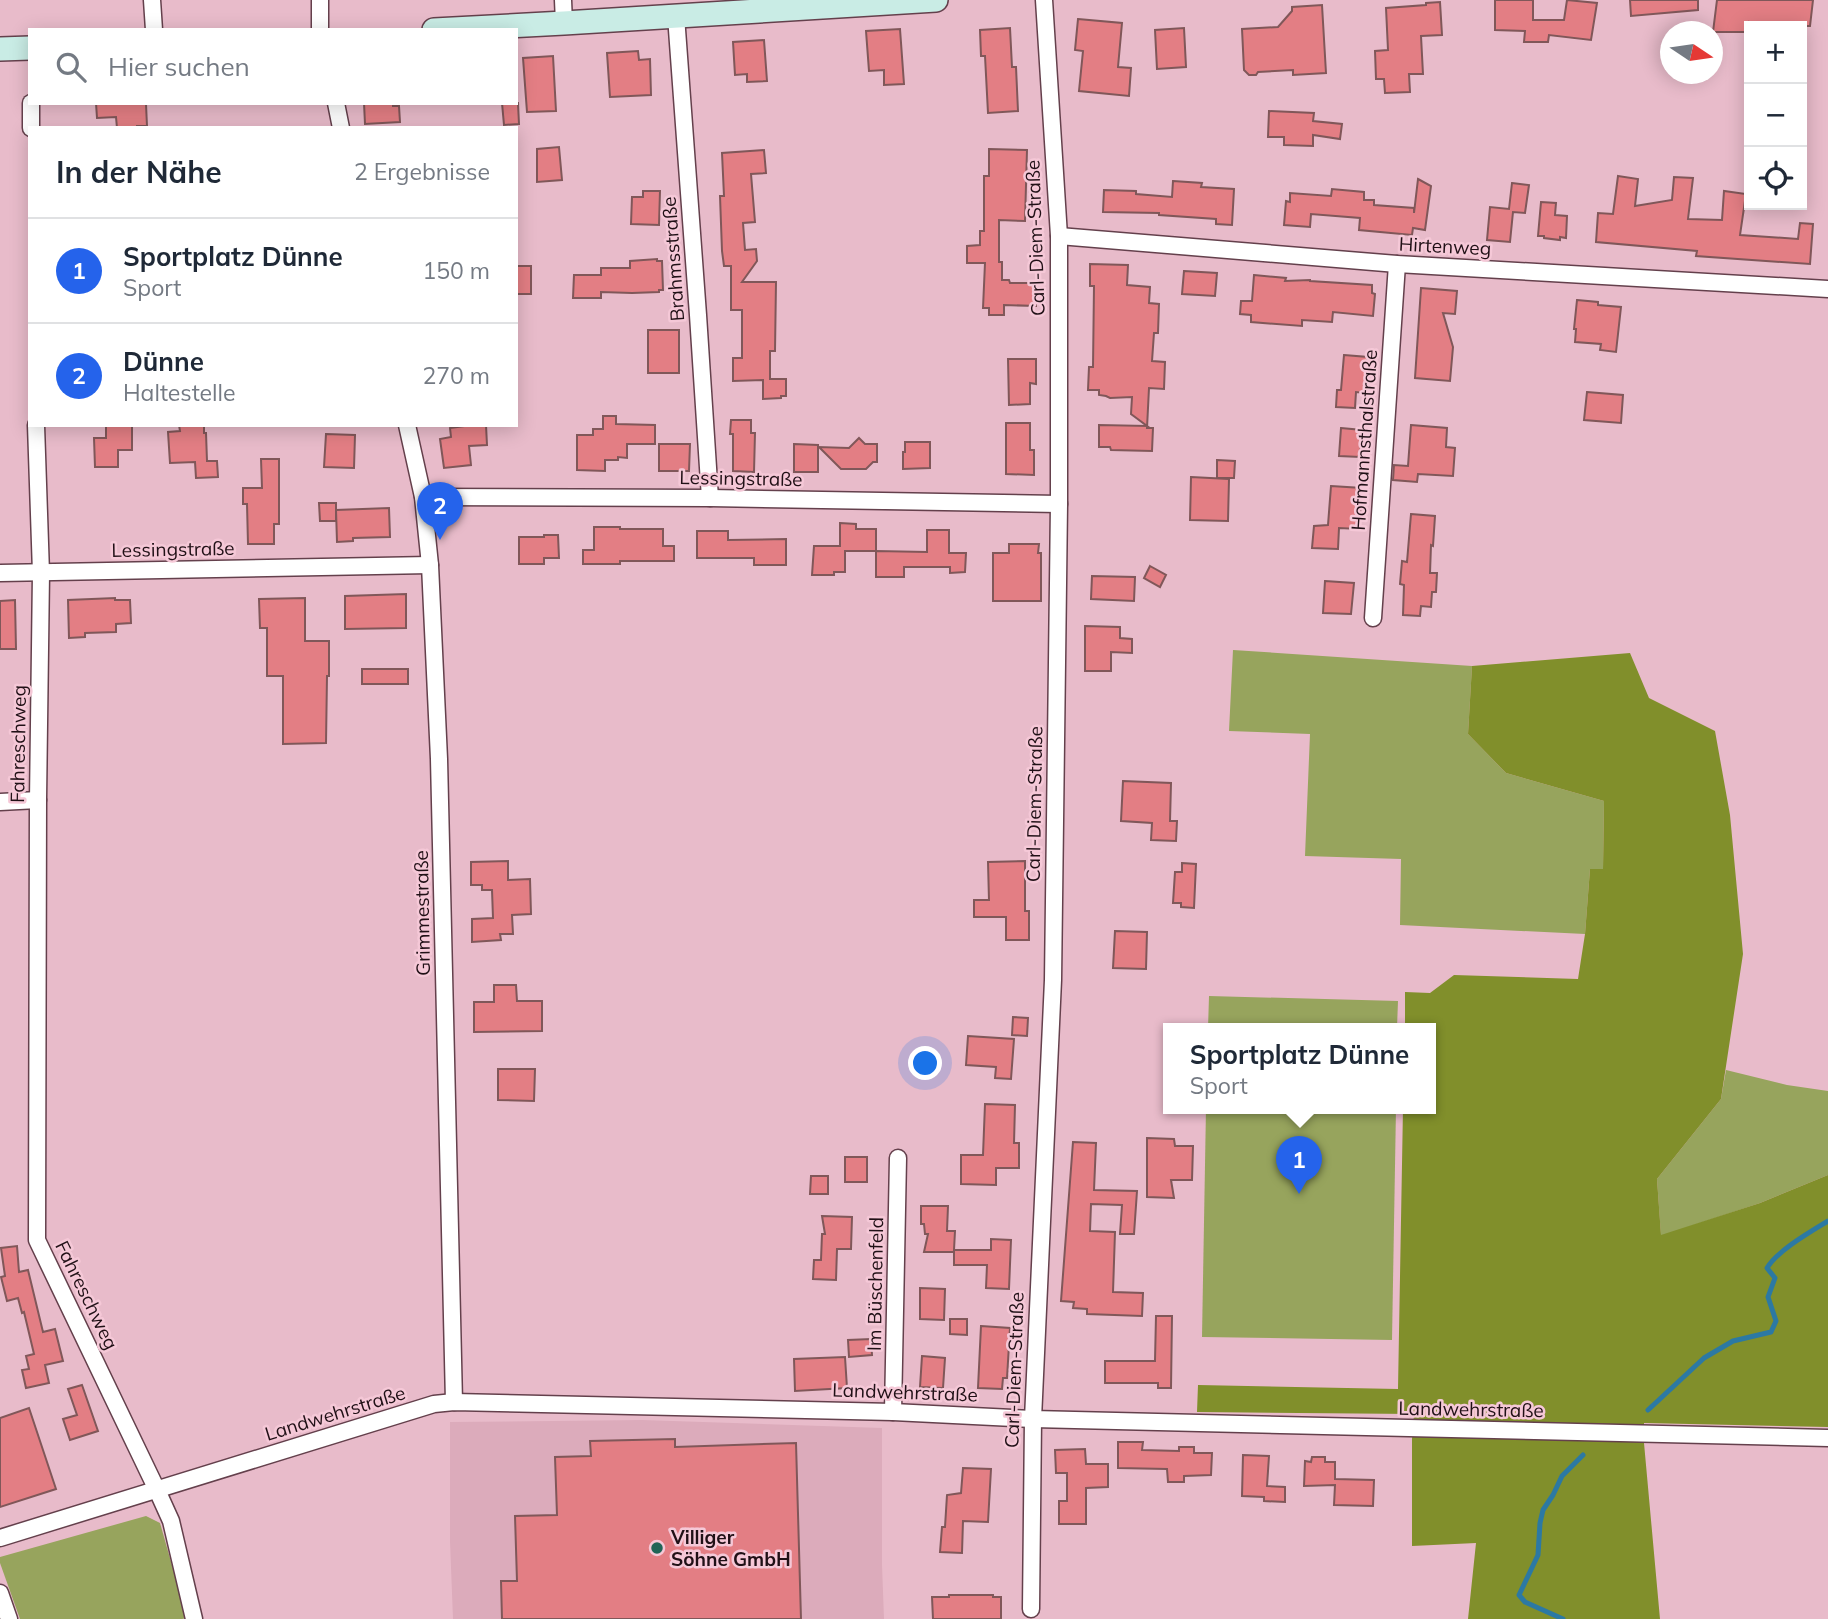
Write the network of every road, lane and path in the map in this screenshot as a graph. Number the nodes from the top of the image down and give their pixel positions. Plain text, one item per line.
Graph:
1 (152, 0) edge
2 (320, 0) edge
3 (563, 0) edge
4 (936, 0) edge
5 (1044, 0) edge
6 (676, 16) junction
7 (564, 23) junction
8 (154, 28) edge
9 (320, 28) edge
10 (471, 28) edge
11 (28, 48) edge
12 (0, 49) edge
13 (31, 105) edge
14 (336, 105) edge
15 (31, 126) edge
16 (341, 126) edge
17 (1059, 236) junction
18 (1397, 264) junction
19 (1828, 289) edge
20 (36, 427) edge
21 (407, 427) edge
22 (423, 497) junction
23 (710, 498) junction
24 (1059, 504) junction
25 (430, 565) junction
26 (0, 573) edge
27 (41, 573) junction
28 (1373, 618) dead end
29 (38, 800) junction
30 (0, 802) edge
31 (898, 1158) dead end
32 (454, 1402) junction
33 (893, 1412) junction
34 (1033, 1419) junction
35 (1828, 1438) edge
36 (157, 1490) junction
37 (0, 1538) edge
38 (0, 1593) edge
39 (1031, 1609) dead end
40 (9, 1619) edge
41 (194, 1619) edge

1 - 8 street
2 - 9 street
3 - 7 street
4 - 6 street
5 - 17 street, Carl-Diem-Straße
6 - 7 street
6 - 23 street, Brahmsstraße
7 - 10 street
11 - 12 street
13 - 15 street
14 - 16 street
17 - 18 street, Hirtenweg
17 - 24 street, Carl-Diem-Straße
18 - 19 street, Hirtenweg
18 - 28 street, Hofmannsthalstraße
20 - 27 street, Fahreschweg
21 - 22 street, Grimmestraße
22 - 23 street, Lessingstraße
22 - 25 street, Grimmestraße
23 - 24 street, Lessingstraße
24 - 34 street, Carl-Diem-Straße
25 - 27 street, Lessingstraße
25 - 32 street, Grimmestraße
26 - 27 street, Lessingstraße
27 - 29 street, Fahreschweg
29 - 30 street
29 - 36 street, Fahreschweg
31 - 33 street, Im Büschenfeld
32 - 33 street, Landwehrstraße
32 - 36 street, Landwehrstraße
33 - 34 street, Landwehrstraße
34 - 35 street, Landwehrstraße
34 - 39 street, Carl-Diem-Straße
36 - 37 street, Landwehrstraße
36 - 41 street, Fahreschweg
38 - 40 street

